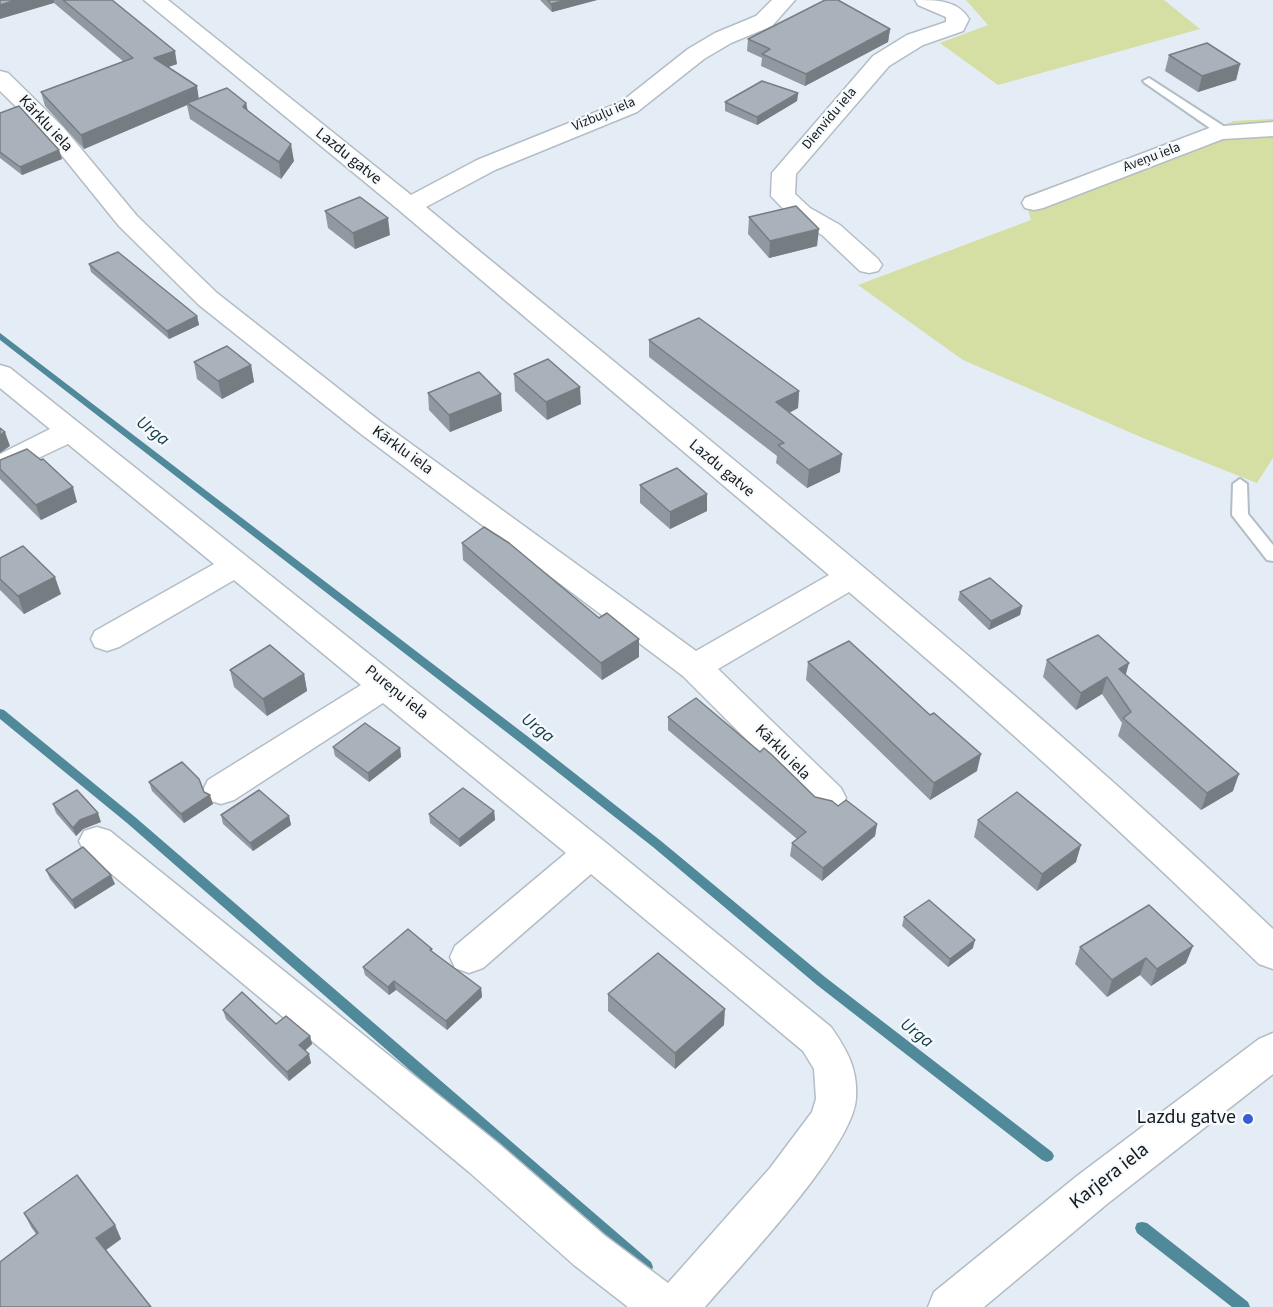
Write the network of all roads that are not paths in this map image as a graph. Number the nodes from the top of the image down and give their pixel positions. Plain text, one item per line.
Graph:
1 (155, 0) edge
2 (784, 0) edge
3 (926, 0) edge
4 (0, 78) edge
5 (1149, 81) dead end
6 (1273, 129) edge
7 (1224, 132) junction
8 (1034, 203) dead end
9 (409, 206) junction
10 (868, 265) dead end
11 (0, 374) edge
12 (70, 431) junction
13 (0, 466) edge
14 (1240, 484) dead end
15 (1273, 556) edge
16 (238, 564) junction
17 (850, 577) junction
18 (106, 639) dead end
19 (695, 667) junction
20 (386, 685) junction
21 (221, 790) dead end
22 (828, 798) edge
23 (97, 841) dead end
24 (592, 852) junction
25 (1273, 952) edge
26 (469, 957) dead end
27 (1273, 1052) edge
28 (664, 1307) edge
29 (676, 1307) edge
30 (950, 1307) edge

1 - 9 street, Lazdu gatve
2 - 9 street, Vizbuļu iela
3 - 10 street, Dienvidu iela
4 - 19 street, Kārklu iela
5 - 7 lane
6 - 7 street, Aveņu iela
7 - 8 street, Aveņu iela
9 - 17 street, Lazdu gatve
11 - 12 street, Pureņu iela
12 - 13 street
12 - 16 street, Pureņu iela
14 - 15 lane
16 - 18 street
16 - 20 street, Pureņu iela
17 - 19 street
17 - 25 street, Lazdu gatve
19 - 22 street, Kārklu iela
20 - 21 street
20 - 24 street, Pureņu iela
23 - 28 street
24 - 26 street
24 - 29 street, Pureņu iela
27 - 30 street, Karjera iela

